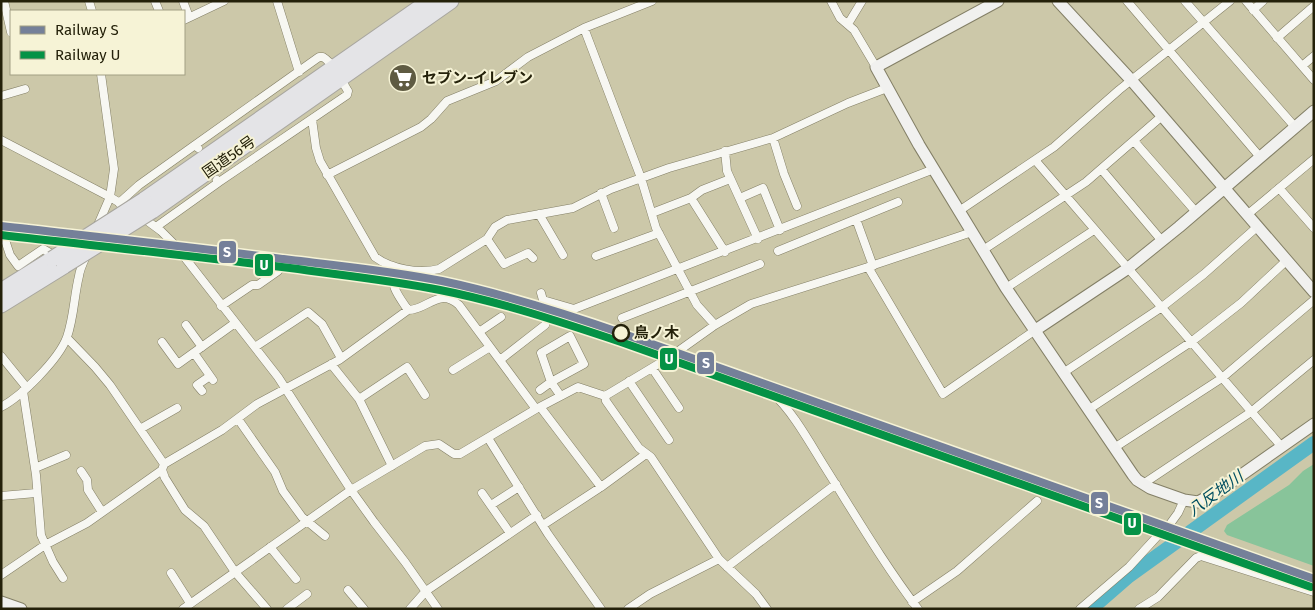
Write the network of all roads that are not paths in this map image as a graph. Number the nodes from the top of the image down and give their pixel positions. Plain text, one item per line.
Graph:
1 (4, 1) edge
2 (224, 1) edge
3 (277, 1) edge
4 (429, 1) edge
5 (451, 1) edge
6 (652, 1) edge
7 (831, 1) edge
8 (862, 1) edge
9 (998, 1) edge
10 (1058, 1) edge
11 (1127, 1) edge
12 (1185, 1) edge
13 (1230, 1) edge
14 (1246, 1) edge
15 (1263, 1) edge
16 (1314, 6) edge
17 (1253, 10) junction
18 (186, 19) edge
19 (1204, 23) junction
20 (848, 24) junction
21 (10, 28) edge
22 (584, 28) junction
23 (1277, 38) junction
24 (1170, 50) junction
25 (1314, 56) edge
26 (1302, 66) junction
27 (876, 67) junction
28 (298, 72) junction
29 (337, 73) junction
30 (101, 75) edge
31 (1314, 80) edge
32 (1132, 82) junction
33 (886, 88) junction
34 (25, 89) dead end
35 (1, 96) edge
36 (1314, 111) edge
37 (1162, 116) junction
38 (312, 119) junction
39 (1295, 127) junction
40 (773, 138) junction
41 (1, 140) edge
42 (1134, 141) junction
43 (725, 151) junction
44 (1260, 157) junction
45 (1035, 160) junction
46 (1312, 164) edge
47 (934, 169) junction
48 (1102, 170) junction
49 (327, 175) junction
50 (642, 178) junction
51 (730, 178) junction
52 (1224, 188) junction
53 (1279, 188) junction
54 (601, 193) junction
55 (1065, 196) junction
56 (110, 197) junction
57 (691, 198) junction
58 (740, 198) junction
59 (898, 202) dead end
60 (119, 203) junction
61 (797, 206) dead end
62 (959, 211) junction
63 (1196, 212) junction
64 (652, 213) junction
65 (539, 214) junction
66 (1247, 215) junction
67 (856, 220) junction
68 (156, 227) junction
69 (1257, 227) junction
70 (614, 228) dead end
71 (1314, 228) edge
72 (780, 230) junction
73 (1094, 230) junction
74 (972, 232) junction
75 (659, 233) junction
76 (4, 237) dead end
77 (758, 238) junction
78 (487, 240) junction
79 (1162, 240) junction
80 (983, 250) junction
81 (778, 251) dead end
82 (725, 252) junction
83 (562, 255) dead end
84 (596, 256) dead end
85 (533, 258) dead end
86 (1286, 261) junction
87 (58, 263) junction
88 (760, 264) dead end
89 (275, 266) dead end
90 (393, 266) junction
91 (871, 266) junction
92 (1127, 269) junction
93 (679, 270) junction
94 (80, 271) junction
95 (1006, 288) junction
96 (1, 291) edge
97 (691, 292) junction
98 (1314, 292) edge
99 (541, 293) dead end
100 (1314, 300) edge
101 (1, 305) edge
102 (222, 306) junction
103 (1162, 307) junction
104 (408, 310) junction
105 (501, 317) dead end
106 (622, 318) dead end
107 (235, 323) junction
108 (715, 325) junction
109 (186, 326) dead end
110 (545, 326) dead end
111 (1034, 331) junction
112 (479, 332) junction
113 (67, 338) junction
114 (162, 342) dead end
115 (1191, 342) junction
116 (490, 346) junction
117 (202, 347) junction
118 (255, 347) junction
119 (194, 353) junction
120 (1, 356) edge
121 (670, 357) junction
122 (341, 358) junction
123 (500, 360) junction
124 (1314, 360) edge
125 (331, 364) junction
126 (652, 368) junction
127 (453, 370) dead end
128 (1063, 373) junction
129 (1222, 378) junction
130 (629, 381) junction
131 (551, 382) junction
132 (286, 388) junction
133 (25, 390) junction
134 (540, 390) dead end
135 (202, 391) dead end
136 (425, 394) dead end
137 (560, 395) junction
138 (604, 396) junction
139 (359, 399) junction
140 (1, 407) edge
141 (177, 408) dead end
142 (538, 408) junction
143 (679, 408) dead end
144 (1088, 410) junction
145 (1251, 412) junction
146 (238, 419) junction
147 (1314, 424) edge
148 (140, 429) junction
149 (488, 438) junction
150 (669, 440) dead end
151 (1281, 446) junction
152 (1114, 448) junction
153 (646, 454) junction
154 (66, 455) dead end
155 (392, 466) junction
156 (163, 467) junction
157 (34, 468) junction
158 (81, 471) dead end
159 (836, 484) junction
160 (1143, 484) junction
161 (519, 486) junction
162 (601, 487) junction
163 (351, 490) junction
164 (36, 493) junction
165 (482, 493) dead end
166 (1, 496) edge
167 (1184, 500) junction
168 (1037, 501) dead end
169 (491, 505) junction
170 (102, 512) junction
171 (537, 515) junction
172 (306, 522) junction
173 (1170, 524) dead end
174 (543, 525) junction
175 (1163, 530) dead end
176 (510, 533) junction
177 (325, 536) dead end
178 (45, 545) junction
179 (270, 547) junction
180 (719, 559) junction
181 (728, 567) junction
182 (235, 572) junction
183 (171, 573) dead end
184 (1, 575) edge
185 (63, 578) dead end
186 (296, 578) dead end
187 (348, 590) dead end
188 (426, 591) junction
189 (1314, 592) edge
190 (307, 594) dead end
191 (1, 602) edge
192 (192, 602) junction
193 (912, 602) junction
194 (21, 609) edge
195 (183, 609) edge
196 (199, 609) edge
197 (267, 609) edge
198 (287, 609) edge
199 (364, 609) edge
200 (410, 609) edge
201 (438, 609) edge
202 (601, 609) edge
203 (628, 609) edge
204 (767, 609) edge
205 (918, 609) edge
206 (1080, 609) edge
207 (1139, 609) edge

1 - 21 street
2 - 18 street
3 - 28 street
4 - 29 highway, 国道56号
5 - 29 highway, 国道56号
6 - 22 street
7 - 20 street
8 - 20 street
9 - 27 street
10 - 32 street
11 - 24 street
12 - 19 street
13 - 19 street
14 - 17 street
15 - 17 street
16 - 23 street
17 - 23 street
19 - 24 street
19 - 39 street
20 - 27 street
22 - 49 street
22 - 50 street
23 - 26 street
24 - 32 street
24 - 44 street
25 - 26 street
26 - 31 street
27 - 33 street
28 - 29 street
28 - 60 street
29 - 38 street
29 - 87 highway, 国道56号, bridge
30 - 56 street
32 - 37 street
32 - 45 street
33 - 40 street
33 - 47 street
34 - 35 street
36 - 39 street
37 - 42 street
37 - 52 street
38 - 49 street
38 - 68 street
39 - 44 street
40 - 43 street
40 - 61 street
41 - 56 street
42 - 48 street
42 - 63 street
43 - 50 street
43 - 51 street
44 - 52 street
45 - 55 street
45 - 62 street
46 - 53 street
47 - 62 street
47 - 72 street
48 - 55 street
48 - 79 street
49 - 90 street
50 - 54 street
50 - 64 street
51 - 57 street
51 - 58 street
52 - 63 street
52 - 66 street
53 - 66 street
53 - 71 street
54 - 65 street
54 - 70 street
55 - 73 street
55 - 80 street
56 - 60 street
56 - 94 street
57 - 64 street
57 - 82 street
58 - 72 street
58 - 77 street
59 - 67 street
60 - 68 street
62 - 74 street
63 - 79 street
64 - 75 street
65 - 78 street
65 - 83 street
66 - 69 street
67 - 81 street
67 - 91 street
68 - 102 street
69 - 86 street
69 - 103 street
72 - 77 street
73 - 92 street
73 - 95 street
74 - 80 street
74 - 91 street
75 - 84 street
75 - 93 street
76 - 94 street
77 - 82 street
78 - 85 street
78 - 90 street
79 - 92 street
80 - 95 street
82 - 93 street
86 - 98 street
86 - 115 street
87 - 96 highway, 国道56号
87 - 101 highway, 国道56号
88 - 97 street
89 - 102 street
90 - 104 street
91 - 108 street
91 - 111 street
92 - 103 street
92 - 111 street
93 - 97 street
93 - 99 street
94 - 113 street
95 - 111 street
97 - 106 street
97 - 108 street
100 - 129 street
102 - 107 street
103 - 115 street
103 - 128 street
104 - 112 street
104 - 122 street
105 - 112 street
107 - 117 street
107 - 118 street
108 - 121 street
109 - 117 street
110 - 123 street
111 - 128 street
112 - 116 street
113 - 133 street
113 - 148 street
114 - 119 street
115 - 129 street
115 - 144 street
116 - 123 street
116 - 127 street
117 - 119 street
118 - 122 street
118 - 132 street
119 - 135 street
120 - 133 street
121 - 126 street
121 - 159 street
122 - 125 street
123 - 142 street
124 - 145 street
125 - 132 street
125 - 139 street
126 - 130 street
126 - 143 street
128 - 144 street
129 - 145 street
129 - 152 street
130 - 138 street
130 - 150 street
131 - 131 street
131 - 134 street
131 - 137 street
132 - 146 street
132 - 163 street
133 - 140 street
133 - 157 street
136 - 139 street
137 - 138 street
137 - 142 street
138 - 153 street
139 - 155 street
141 - 148 street
142 - 149 street
142 - 162 street
144 - 152 street
145 - 151 street
145 - 160 street
146 - 156 street
146 - 172 street
147 - 151 street
148 - 156 street
149 - 155 street
149 - 161 street
151 - 167 street
152 - 160 street
153 - 162 street
153 - 180 street
154 - 157 street
155 - 163 street
156 - 170 street
156 - 182 street
157 - 164 street
158 - 170 street
159 - 181 street
159 - 193 street
160 - 167 street
161 - 169 street
161 - 171 street
162 - 174 street
163 - 172 street
163 - 188 street
164 - 166 street
164 - 178 street
165 - 169 street
167 - 173 street
168 - 193 street
169 - 176 street
170 - 178 street
171 - 174 street
171 - 176 street
172 - 177 street
172 - 179 street
174 - 202 street
175 - 206 street
176 - 188 street
178 - 184 street
178 - 185 street
179 - 182 street
179 - 186 street
180 - 181 street
180 - 203 street
181 - 204 street
182 - 192 street
182 - 197 street
183 - 192 street
187 - 199 street
188 - 200 street
188 - 201 street
189 - 207 street
190 - 198 street
191 - 194 street
192 - 195 street
192 - 196 street
193 - 205 street

